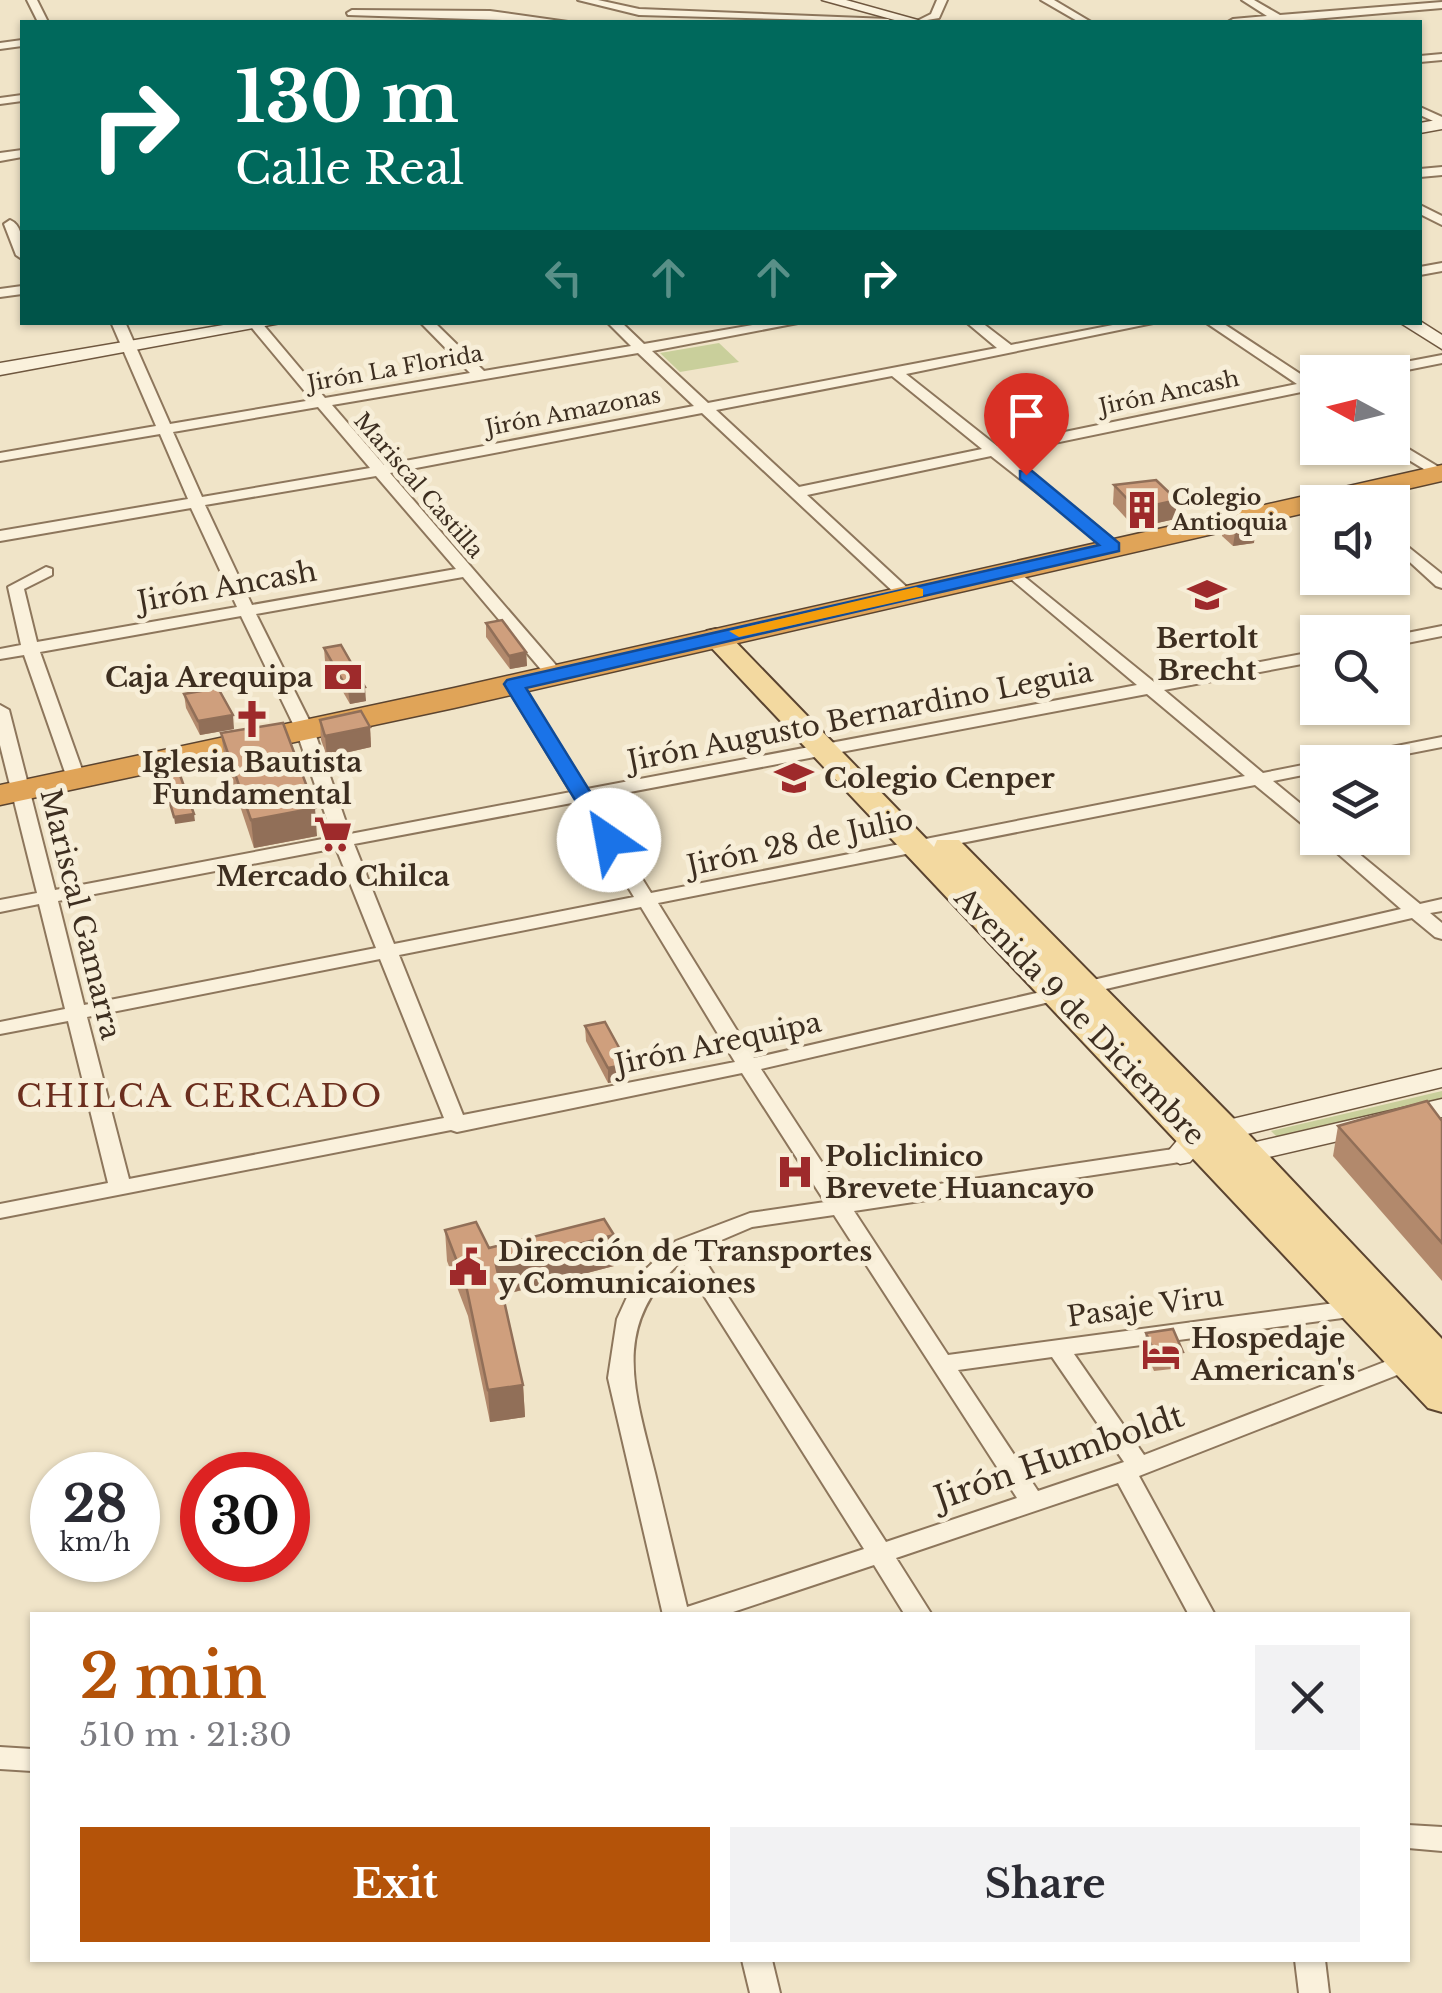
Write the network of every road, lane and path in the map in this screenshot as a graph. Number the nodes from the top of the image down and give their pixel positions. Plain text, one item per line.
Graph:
1 (583, 0) edge
2 (684, 0) edge
3 (830, 0) edge
4 (942, 0) edge
5 (1046, 0) edge
6 (1247, 0) edge
7 (1442, 5) edge
8 (352, 13) dead end
9 (692, 14) junction
10 (544, 20) edge
11 (753, 20) edge
12 (914, 20) edge
13 (922, 20) edge
14 (1082, 20) edge
15 (1278, 20) edge
16 (1290, 20) edge
17 (11, 224) edge
18 (20, 249) edge
19 (201, 325) edge
20 (244, 325) edge
21 (255, 325) edge
22 (429, 325) edge
23 (617, 325) edge
24 (780, 325) edge
25 (976, 325) edge
26 (1137, 325) edge
27 (1216, 325) edge
28 (1413, 325) edge
29 (125, 337) edge
30 (1442, 344) edge
31 (641, 349) junction
32 (1008, 350) junction
33 (1442, 358) edge
34 (0, 360) edge
35 (1410, 365) edge
36 (0, 369) edge
37 (895, 372) junction
38 (481, 376) junction
39 (1300, 378) edge
40 (1300, 390) edge
41 (318, 404) junction
42 (706, 409) junction
43 (166, 429) junction
44 (997, 451) junction
45 (1410, 454) edge
46 (0, 457) edge
47 (377, 471) junction
48 (1441, 474) edge
49 (794, 494) junction
50 (198, 502) junction
51 (0, 536) edge
52 (1112, 547) junction
53 (1410, 554) edge
54 (1011, 570) junction
55 (46, 572) dead end
56 (464, 572) junction
57 (1442, 583) edge
58 (906, 595) junction
59 (248, 610) junction
60 (1442, 632) edge
61 (728, 634) junction
62 (1410, 638) edge
63 (31, 648) junction
64 (0, 654) edge
65 (1300, 660) edge
66 (555, 675) junction
67 (514, 684) junction
68 (1152, 689) junction
69 (0, 710) edge
70 (305, 730) junction
71 (1442, 742) edge
72 (839, 748) junction
73 (1410, 748) edge
74 (1300, 771) edge
75 (76, 778) junction
76 (1260, 779) junction
77 (11, 792) edge
78 (581, 796) junction
79 (1300, 813) edge
80 (343, 841) junction
81 (929, 842) junction
82 (1349, 855) edge
83 (50, 896) junction
84 (649, 903) junction
85 (0, 906) edge
86 (1442, 906) edge
87 (1417, 911) junction
88 (1442, 933) edge
89 (388, 954) junction
90 (1072, 992) junction
91 (77, 1013) junction
92 (0, 1028) edge
93 (748, 1066) junction
94 (1442, 1078) edge
95 (1442, 1108) edge
96 (458, 1124) junction
97 (1213, 1147) junction
98 (121, 1190) junction
99 (839, 1206) junction
100 (0, 1211) edge
101 (684, 1246) junction
102 (1358, 1308) junction
103 (1058, 1348) junction
104 (1432, 1358) edge
105 (942, 1364) junction
106 (1442, 1398) edge
107 (1132, 1469) junction
108 (1032, 1502) junction
109 (880, 1553) junction
110 (675, 1612) edge
111 (703, 1612) edge
112 (918, 1612) edge
113 (1201, 1612) edge
114 (0, 1758) edge
115 (30, 1760) edge
116 (1410, 1837) edge
117 (1442, 1839) edge
118 (757, 1962) edge
119 (1310, 1962) edge
120 (765, 1993) edge
121 (1314, 1993) edge

1 - 9 street
2 - 9 street
3 - 12 street
4 - 13 street
5 - 14 street
6 - 15 street
7 - 16 street
8 - 10 street
9 - 11 street
17 - 18 street
19 - 29 street
20 - 29 street
21 - 41 street, Mariscal Castilla
22 - 38 street
23 - 31 street
24 - 31 street, Jirón La Florida
25 - 32 street
26 - 32 street, Jirón Amazonas
27 - 39 street
28 - 30 street
29 - 34 street
29 - 36 street
29 - 43 street
31 - 38 street, Jirón La Florida
31 - 42 street
32 - 37 street, Jirón Amazonas
33 - 35 street
37 - 42 street, Jirón Amazonas
37 - 44 street
38 - 41 street, Jirón La Florida
40 - 44 street, Jirón Ancash
41 - 43 street, Jirón La Florida
41 - 47 street, Mariscal Castilla
42 - 47 street, Jirón Amazonas
42 - 49 street
43 - 46 street, Jirón La Florida
43 - 50 street
44 - 49 street, Jirón Ancash
44 - 52 street
45 - 48 street
47 - 50 street, Jirón Amazonas
47 - 56 street, Mariscal Castilla
48 - 52 highway
49 - 58 street
50 - 51 street, Jirón Amazonas
50 - 59 street
52 - 54 highway
53 - 57 street
54 - 58 highway
54 - 68 street
55 - 63 street
56 - 59 street, Jirón Ancash
56 - 66 street, Mariscal Castilla
58 - 61 highway
59 - 63 street, Jirón Ancash
59 - 70 street
60 - 62 street
61 - 66 highway
61 - 72 main road, Avenida 9 de Diciembre
63 - 64 street, Jirón Ancash
63 - 75 street
65 - 68 street, Jirón Augusto Bernardino Leguia
66 - 67 highway
67 - 70 highway
67 - 78 street
68 - 72 street, Jirón Augusto Bernardino Leguia
68 - 76 street
69 - 77 street, Mariscal Gamarra
70 - 75 highway
70 - 80 street
71 - 73 street
72 - 78 street, Jirón Augusto Bernardino Leguia
72 - 81 main road, Avenida 9 de Diciembre
74 - 76 street, Jirón 28 de Julio
75 - 77 highway
76 - 79 street
76 - 81 street, Jirón 28 de Julio
77 - 83 street, Mariscal Gamarra
78 - 80 street, Jirón Augusto Bernardino Leguia
78 - 84 street
80 - 83 street, Jirón Augusto Bernardino Leguia
80 - 89 street
81 - 84 street, Jirón 28 de Julio
81 - 90 main road, Avenida 9 de Diciembre
82 - 87 street
83 - 85 street, Jirón Augusto Bernardino Leguia
83 - 91 street, Mariscal Gamarra
84 - 89 street, Jirón 28 de Julio
84 - 93 street
86 - 87 street, Jirón Arequipa
87 - 88 street
87 - 90 street, Jirón Arequipa
89 - 91 street, Jirón 28 de Julio
89 - 96 street
90 - 93 street, Jirón Arequipa
90 - 97 main road, Avenida 9 de Diciembre
91 - 92 street, Jirón 28 de Julio
91 - 98 street, Mariscal Gamarra
93 - 96 street, Jirón Arequipa
93 - 99 street
94 - 97 street
95 - 97 street
96 - 98 street, Jirón Arequipa
97 - 99 street
97 - 102 main road, Avenida 9 de Diciembre
97 - 104 main road, Avenida 9 de Diciembre
98 - 100 street, Jirón Arequipa
99 - 101 street
99 - 105 street
101 - 109 street
101 - 110 street
102 - 103 street, Pasaje Viru
102 - 104 main road, Avenida 9 de Diciembre
103 - 105 street, Pasaje Viru
103 - 107 street
104 - 106 main road, Avenida 9 de Diciembre
104 - 107 street, Jirón Humboldt
105 - 108 street
107 - 108 street, Jirón Humboldt
107 - 113 street
108 - 109 street, Jirón Humboldt
109 - 111 street, Jirón Humboldt
109 - 112 street
114 - 115 street
116 - 117 street
118 - 120 street
119 - 121 street

